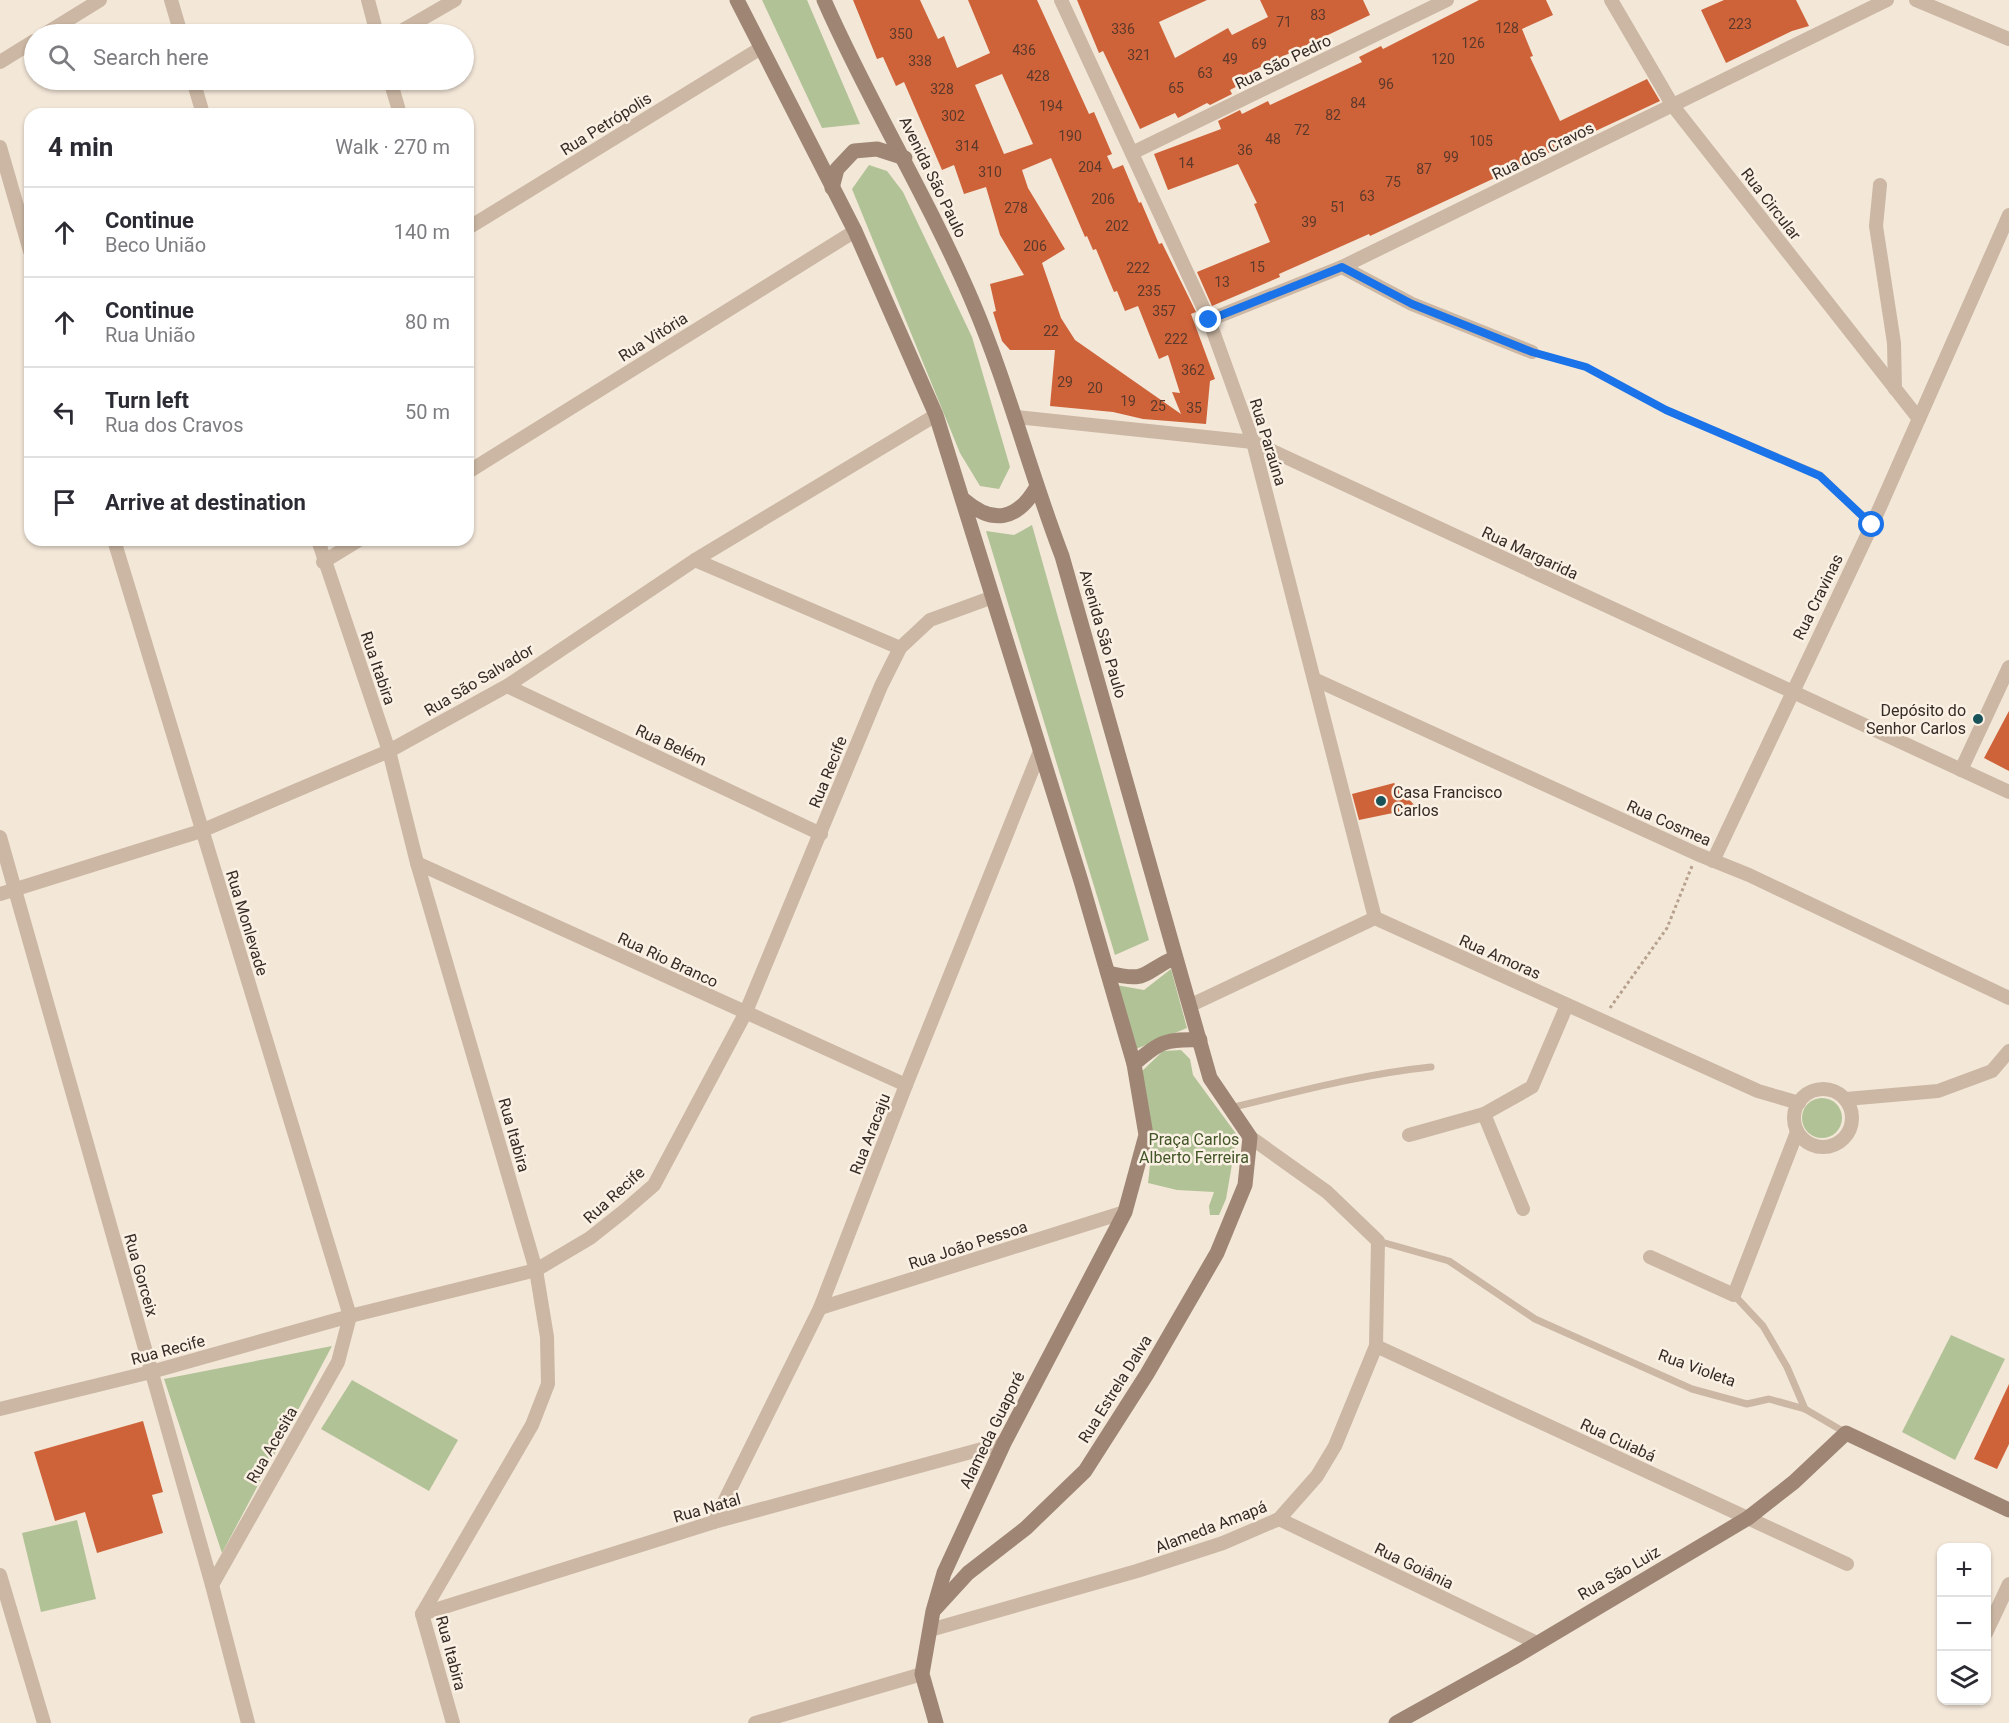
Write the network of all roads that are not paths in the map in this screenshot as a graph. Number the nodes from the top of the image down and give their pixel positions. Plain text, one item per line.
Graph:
1 (100, 0) edge
2 (171, 0) edge
3 (368, 0) edge
4 (455, 0) edge
5 (737, 0) edge
6 (824, 0) edge
7 (1061, 0) edge
8 (1447, 0) edge
9 (1611, 0) edge
10 (1887, 0) edge
11 (1916, 0) edge
12 (61, 24) edge
13 (178, 24) edge
14 (374, 24) edge
15 (413, 24) edge
16 (2009, 39) edge
17 (24, 47) edge
18 (761, 48) junction
19 (0, 62) edge
20 (196, 90) edge
21 (393, 90) edge
22 (1673, 106) junction
23 (201, 108) edge
24 (398, 108) edge
25 (0, 147) edge
26 (1132, 153) junction
27 (905, 158) junction
28 (1880, 185) dead end
29 (832, 188) junction
30 (2009, 215) edge
31 (474, 224) edge
32 (24, 230) edge
33 (855, 231) junction
34 (1342, 267) junction
35 (1209, 320) junction
36 (1532, 352) joint
37 (1895, 389) junction
38 (936, 415) junction
39 (1016, 417) junction
40 (1919, 419) junction
41 (1253, 442) junction
42 (474, 468) edge
43 (1036, 488) junction
44 (964, 500) junction
45 (1872, 525) junction
46 (116, 546) edge
47 (319, 546) edge
48 (349, 546) edge
49 (695, 560) junction
50 (323, 562) junction
51 (993, 597) junction
52 (900, 648) junction
53 (2009, 667) edge
54 (1314, 679) junction
55 (507, 686) junction
56 (1790, 692) junction
57 (389, 751) junction
58 (1040, 751) junction
59 (1961, 770) junction
60 (2009, 792) edge
61 (201, 831) junction
62 (821, 834) junction
63 (0, 837) edge
64 (1713, 861) junction
65 (417, 863) junction
66 (16, 889) junction
67 (0, 894) edge
68 (1375, 918) junction
69 (1174, 958) junction
70 (1108, 973) junction
71 (2009, 998) edge
72 (1191, 1005) junction
73 (1567, 1005) junction
74 (745, 1014) junction
75 (1200, 1040) junction
76 (2009, 1051) edge
77 (1134, 1064) junction
78 (1431, 1067) dead end
79 (906, 1085) junction
80 (1846, 1099) junction
81 (1799, 1103) junction
82 (1230, 1108) junction
83 (1484, 1114) junction
84 (1797, 1132) junction
85 (1409, 1135) dead end
86 (1250, 1137) junction
87 (1523, 1209) dead end
88 (1125, 1212) junction
89 (1378, 1241) junction
90 (1650, 1257) dead end
91 (536, 1270) junction
92 (1734, 1294) junction
93 (820, 1308) junction
94 (350, 1316) junction
95 (1376, 1346) junction
96 (151, 1372) junction
97 (0, 1409) edge
98 (1804, 1409) junction
99 (1846, 1433) junction
100 (1004, 1443) junction
101 (2009, 1509) edge
102 (1748, 1518) junction
103 (1278, 1519) junction
104 (714, 1522) junction
105 (1847, 1564) dead end
106 (0, 1575) edge
107 (2009, 1584) edge
108 (212, 1585) junction
109 (933, 1611) junction
110 (422, 1614) junction
111 (1991, 1622) edge
112 (930, 1630) junction
113 (1535, 1642) junction
114 (922, 1674) junction
115 (44, 1723) edge
116 (248, 1723) edge
117 (453, 1723) edge
118 (755, 1723) edge
119 (936, 1723) edge
120 (1396, 1723) edge

1 - 12 street
2 - 13 street
3 - 14 street
4 - 15 street
5 - 18 street
6 - 27 street, Avenida São Paulo
7 - 26 street, Rua Paraúna
8 - 26 street, Rua São Pedro
9 - 22 street, Rua Circular
10 - 22 street, Rua dos Cravos
11 - 16 street
17 - 19 street
18 - 29 street
18 - 31 street, Rua Petrópolis
20 - 23 street
21 - 24 street
22 - 34 street, Rua dos Cravos
22 - 37 street, Rua Circular
25 - 32 street
26 - 35 street, Rua Paraúna
27 - 29 street
27 - 39 street, Avenida São Paulo
28 - 37 street
29 - 33 street
30 - 40 street, Rua Cravinas
33 - 38 street
33 - 42 street, Rua Vitória
34 - 35 street, Rua dos Cravos
34 - 36 street
35 - 41 street, Rua Paraúna
36 - 45 lane
37 - 40 street, Rua Circular
38 - 44 street
38 - 49 street, Rua São Salvador
39 - 41 street, Rua Margarida
39 - 43 street, Avenida São Paulo
40 - 45 street, Rua Cravinas
41 - 54 street, Rua Paraúna
41 - 56 street, Rua Margarida
43 - 44 street
43 - 69 street, Avenida São Paulo
44 - 51 street
45 - 56 street, Rua Cravinas
46 - 61 street, Rua Monlevade
47 - 50 street, Rua Itabira
48 - 50 street
49 - 52 street
49 - 55 street, Rua São Salvador
50 - 57 street, Rua Itabira
51 - 52 street, Rua Recife
51 - 58 street
52 - 62 street, Rua Recife
53 - 59 street
54 - 64 street, Rua Cosmea
54 - 68 street, Rua Paraúna
55 - 57 street, Rua São Salvador
55 - 62 street, Rua Belém
56 - 59 street, Rua Margarida
56 - 64 street, Rua Cravinas
57 - 61 street, Rua São Salvador
57 - 65 street, Rua Itabira
58 - 70 street
58 - 79 street, Rua Aracaju
59 - 60 street, Rua Margarida
61 - 66 street, Rua São Salvador
61 - 94 street, Rua Monlevade
62 - 74 street, Rua Recife
63 - 66 street, Rua Gorceix
64 - 71 street, Rua Cosmea
65 - 74 street, Rua Rio Branco
65 - 91 street, Rua Itabira
66 - 67 street, Rua São Salvador
66 - 96 street, Rua Gorceix
68 - 72 street
68 - 73 street, Rua Amoras
69 - 70 street
69 - 72 street, Avenida São Paulo
70 - 77 street
72 - 75 street, Avenida São Paulo
73 - 81 street, Rua Amoras
73 - 83 street
74 - 79 street, Rua Rio Branco
74 - 91 street, Rua Recife
75 - 77 street
75 - 82 street, Avenida São Paulo
76 - 80 street
77 - 88 street
78 - 82 lane
79 - 93 street, Rua Aracaju
80 - 81 street
80 - 84 street
81 - 84 street
82 - 86 street, Avenida São Paulo
83 - 85 street
83 - 87 street
84 - 92 street
86 - 89 street, Avenida São Paulo
86 - 109 street, Rua Estrela Dalva
88 - 93 street, Rua João Pessoa
88 - 100 street, Alameda Guaporé
89 - 95 street, Alameda Amapá
89 - 98 lane, Rua Violeta
90 - 92 street
91 - 94 street, Rua Recife
91 - 110 street, Rua Itabira
92 - 98 lane
93 - 104 street, Rua Aracaju
94 - 96 street, Rua Recife
94 - 108 street, Rua Acesita
95 - 102 street, Rua Cuiabá
95 - 103 street, Alameda Amapá
96 - 97 street, Rua Recife
96 - 108 street, Rua Gorceix
98 - 99 lane, Rua Violeta
99 - 101 street, Rua Violeta
99 - 102 street, Rua São Luiz
100 - 104 street, Rua Natal
100 - 109 street, Alameda Guaporé
102 - 105 street, Rua Cuiabá
102 - 113 street, Rua São Luiz
103 - 112 street, Alameda Amapá
103 - 113 street, Rua Goiânia
104 - 110 street, Rua Natal
106 - 115 street
107 - 111 street
108 - 116 street, Rua Gorceix
109 - 112 street, Alameda Guaporé
110 - 117 street, Rua Itabira
112 - 114 street, Alameda Guaporé
113 - 120 street, Rua São Luiz
114 - 118 street
114 - 119 street

